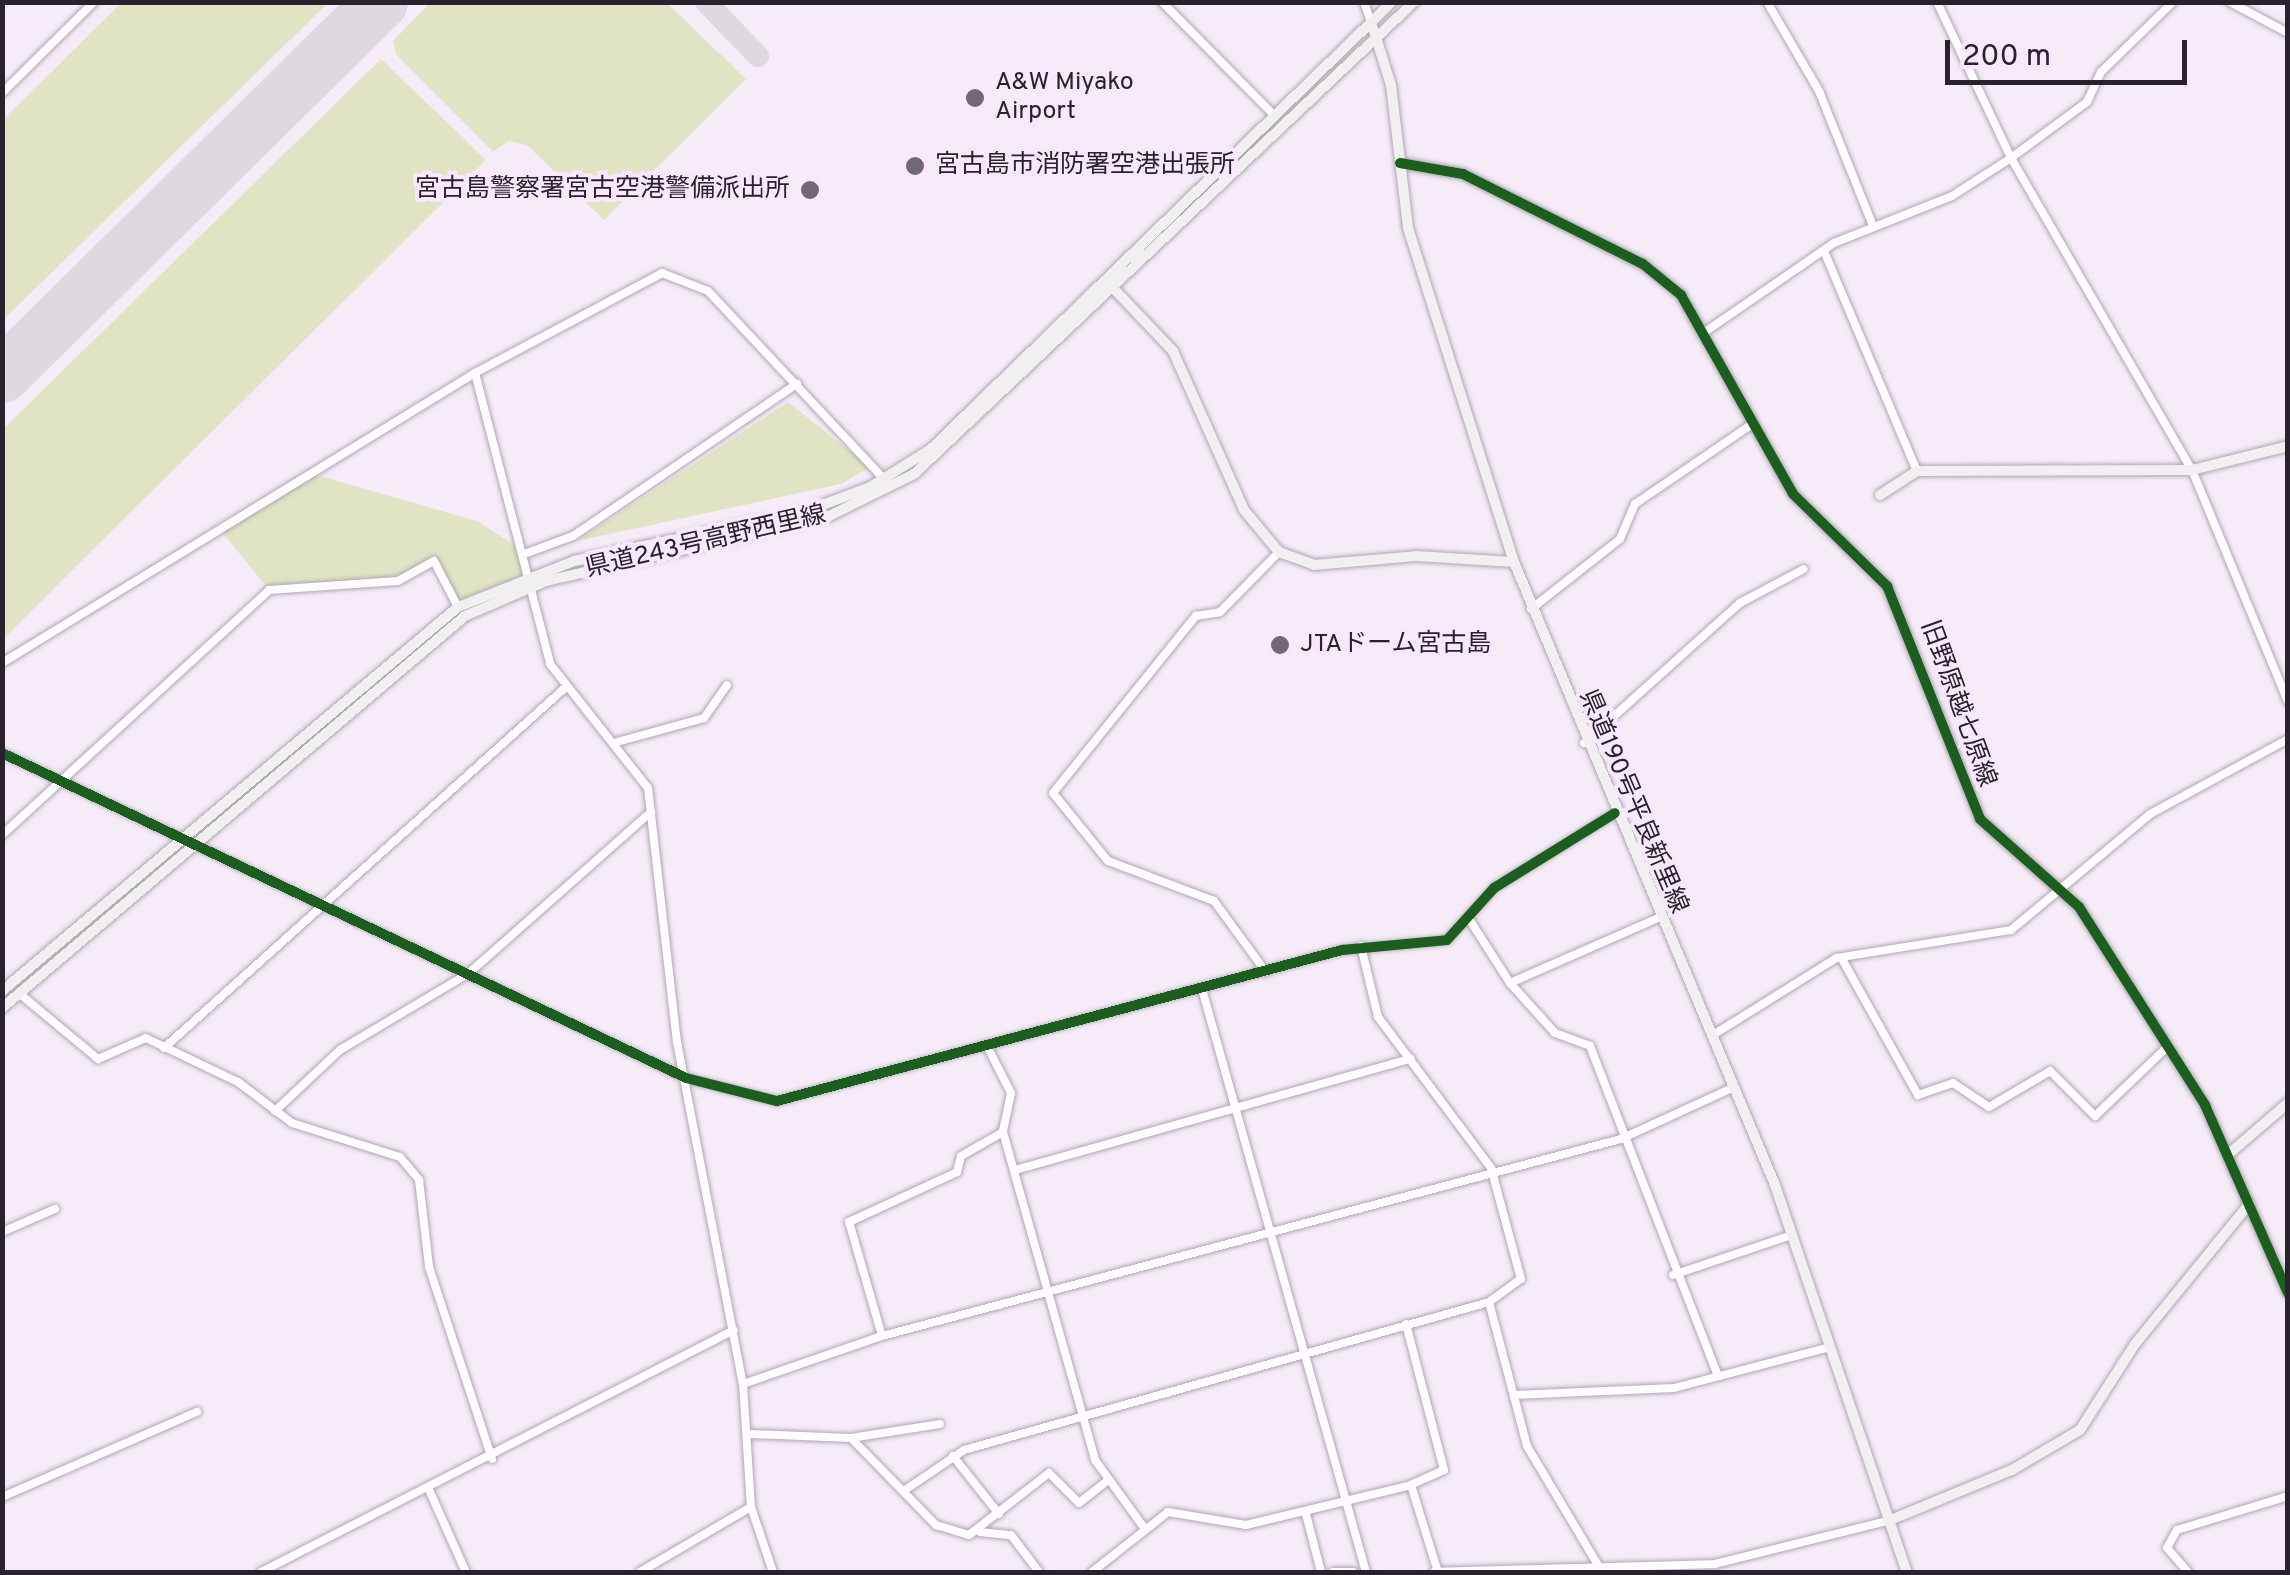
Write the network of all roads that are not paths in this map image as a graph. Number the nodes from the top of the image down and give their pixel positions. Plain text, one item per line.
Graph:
1 (94, 2) edge
2 (1162, 2) edge
3 (1364, 2) edge
4 (1392, 2) edge
5 (1414, 2) edge
6 (1767, 2) edge
7 (1936, 2) edge
8 (2173, 2) edge
9 (2230, 2) edge
10 (1370, 19) junction
11 (1374, 32) junction
12 (2288, 32) edge
13 (2, 93) edge
14 (1271, 112) junction
15 (2012, 158) junction
16 (1400, 163) junction
17 (1873, 226) junction
18 (1824, 251) junction
19 (1114, 289) junction
20 (1702, 334) junction
21 (475, 373) junction
22 (797, 384) junction
23 (1751, 425) junction
24 (2288, 446) edge
25 (2192, 470) junction
26 (1917, 471) junction
27 (884, 479) junction
28 (1880, 495) dead end
29 (1279, 552) junction
30 (527, 553) junction
31 (1514, 562) junction
32 (1804, 569) dead end
33 (533, 572) junction
34 (529, 587) junction
35 (458, 606) junction
36 (1531, 609) junction
37 (2, 663) edge
38 (727, 684) dead end
39 (566, 686) junction
40 (2288, 702) edge
41 (2288, 740) edge
42 (618, 742) junction
43 (1584, 744) junction
44 (2, 753) edge
45 (64, 784) junction
46 (651, 812) junction
47 (1615, 813) junction
48 (2, 835) edge
49 (188, 846) junction
50 (2066, 890) junction
51 (324, 906) junction
52 (1660, 918) junction
53 (1471, 922) junction
54 (1361, 946) junction
55 (1842, 959) junction
56 (1266, 972) junction
57 (469, 973) junction
58 (1510, 983) junction
59 (1202, 989) junction
60 (2, 992) edge
61 (20, 994) junction
62 (2, 1008) edge
63 (1713, 1035) junction
64 (164, 1048) junction
65 (988, 1048) junction
66 (2164, 1050) junction
67 (1411, 1059) junction
68 (686, 1078) junction
69 (1734, 1087) junction
70 (2288, 1103) edge
71 (1236, 1109) junction
72 (275, 1111) junction
73 (1003, 1132) junction
74 (1622, 1140) junction
75 (2231, 1152) junction
76 (1492, 1168) junction
77 (1015, 1170) junction
78 (2248, 1204) junction
79 (55, 1209) dead end
80 (1270, 1228) junction
81 (2, 1232) edge
82 (1792, 1235) junction
83 (1673, 1274) junction
84 (2288, 1293) edge
85 (1044, 1294) junction
86 (1489, 1302) junction
87 (1406, 1324) junction
88 (734, 1330) junction
89 (882, 1336) junction
90 (1830, 1347) junction
91 (1305, 1353) junction
92 (1718, 1376) junction
93 (743, 1384) junction
94 (1514, 1396) junction
95 (197, 1412) dead end
96 (1083, 1414) junction
97 (940, 1424) dead end
98 (750, 1434) junction
99 (851, 1438) junction
100 (953, 1456) junction
101 (492, 1458) junction
102 (1108, 1480) junction
103 (1411, 1485) junction
104 (905, 1490) junction
105 (430, 1492) junction
106 (2288, 1496) edge
107 (2, 1497) edge
108 (1349, 1504) junction
109 (751, 1507) junction
110 (999, 1514) junction
111 (1306, 1514) junction
112 (1888, 1522) junction
113 (1146, 1529) junction
114 (969, 1535) junction
115 (1668, 1560) junction
116 (1469, 1570) edge
117 (1593, 1570) edge
118 (261, 1572) edge
119 (466, 1572) edge
120 (640, 1572) edge
121 (773, 1572) edge
122 (1039, 1572) edge
123 (1092, 1572) edge
124 (1321, 1572) edge
125 (1332, 1572) edge
126 (1353, 1572) edge
127 (1366, 1572) edge
128 (1436, 1572) edge
129 (1677, 1572) edge
130 (1907, 1572) edge
131 (2188, 1572) edge

1 - 13 street
2 - 14 street
3 - 10 street
4 - 10 main road
5 - 11 main road
6 - 17 street
7 - 15 street
8 - 15 street
9 - 12 street
10 - 11 main road, 県道190号平良新里線
10 - 14 main road, 県道243号高野西里線
11 - 16 main road, 県道190号平良新里線
11 - 19 main road, 県道243号高野西里線
14 - 27 main road, 県道243号高野西里線
15 - 17 street
15 - 25 street
16 - 20 main road, 旧野原越七原線
16 - 31 main road, 県道190号平良新里線
17 - 18 street
18 - 20 street
18 - 26 street
19 - 29 main road
19 - 34 main road, 県道243号高野西里線
20 - 23 main road, 旧野原越七原線
21 - 22 street
21 - 30 street
21 - 37 street
22 - 27 street
22 - 30 street
23 - 36 street
23 - 50 main road, 旧野原越七原線
24 - 25 main road
25 - 26 main road
25 - 40 street
26 - 28 main road
27 - 33 main road, 県道243号高野西里線
29 - 31 main road
29 - 56 street
30 - 33 street
31 - 36 main road, 県道190号平良新里線
32 - 43 street
33 - 34 street
33 - 35 main road, 県道243号高野西里線
34 - 39 street
34 - 49 main road, 県道243号高野西里線
35 - 45 street
35 - 49 main road, 県道243号高野西里線
36 - 43 main road, 県道190号平良新里線
38 - 42 street
39 - 42 street
39 - 51 street
41 - 50 street
42 - 46 street
43 - 47 main road, 県道190号平良新里線
44 - 45 street
45 - 48 street
45 - 49 street
46 - 57 street
46 - 68 street
47 - 52 main road, 県道190号平良新里線
47 - 53 street
49 - 51 street
49 - 60 main road, 県道243号高野西里線
49 - 61 main road, 県道243号高野西里線
50 - 55 street
50 - 66 main road, 旧野原越七原線
51 - 57 street
51 - 64 street
52 - 58 street
52 - 63 main road, 県道190号平良新里線
53 - 54 street
53 - 58 street
54 - 56 street
54 - 67 street
55 - 63 street
55 - 66 street
56 - 59 street
57 - 68 street
57 - 72 street
58 - 74 street
59 - 65 street
59 - 71 street
61 - 62 main road, 県道243号高野西里線
61 - 64 street
63 - 69 main road, 県道190号平良新里線
64 - 72 street
65 - 68 street
65 - 73 street
66 - 75 main road, 旧野原越七原線
67 - 71 street
67 - 76 street
68 - 88 street
69 - 74 street
69 - 82 main road, 県道190号平良新里線
70 - 75 main road
71 - 77 street
71 - 80 street
72 - 101 street
73 - 77 street
73 - 89 street
74 - 76 street
74 - 83 street
75 - 78 main road, 旧野原越七原線
76 - 80 street
76 - 86 street
77 - 85 street
78 - 84 main road, 旧野原越七原線
78 - 112 main road
79 - 81 street
80 - 85 street
80 - 91 street
82 - 83 street
82 - 90 main road, 県道190号平良新里線
83 - 92 street
85 - 89 street
85 - 96 street
86 - 87 street
86 - 94 street
87 - 91 street
87 - 103 street
88 - 93 street
88 - 101 street
89 - 93 street
90 - 92 street
90 - 112 main road, 県道190号平良新里線
91 - 96 street
91 - 108 street
92 - 94 street
93 - 98 street
94 - 117 street
95 - 107 street
96 - 100 street
96 - 102 street
97 - 99 street
98 - 99 street
98 - 109 street
99 - 104 street
100 - 104 street
100 - 110 street
101 - 105 street
102 - 110 street
102 - 113 street
103 - 108 street
103 - 128 street
104 - 114 street
105 - 118 street
105 - 119 street
106 - 131 street
108 - 111 street
108 - 127 street
109 - 120 street
109 - 121 street
110 - 114 street
111 - 113 street
111 - 124 street
112 - 115 street
112 - 130 main road, 県道190号平良新里線
113 - 123 street
114 - 122 street
115 - 117 street
115 - 129 street
116 - 117 street
116 - 128 street
125 - 126 street

